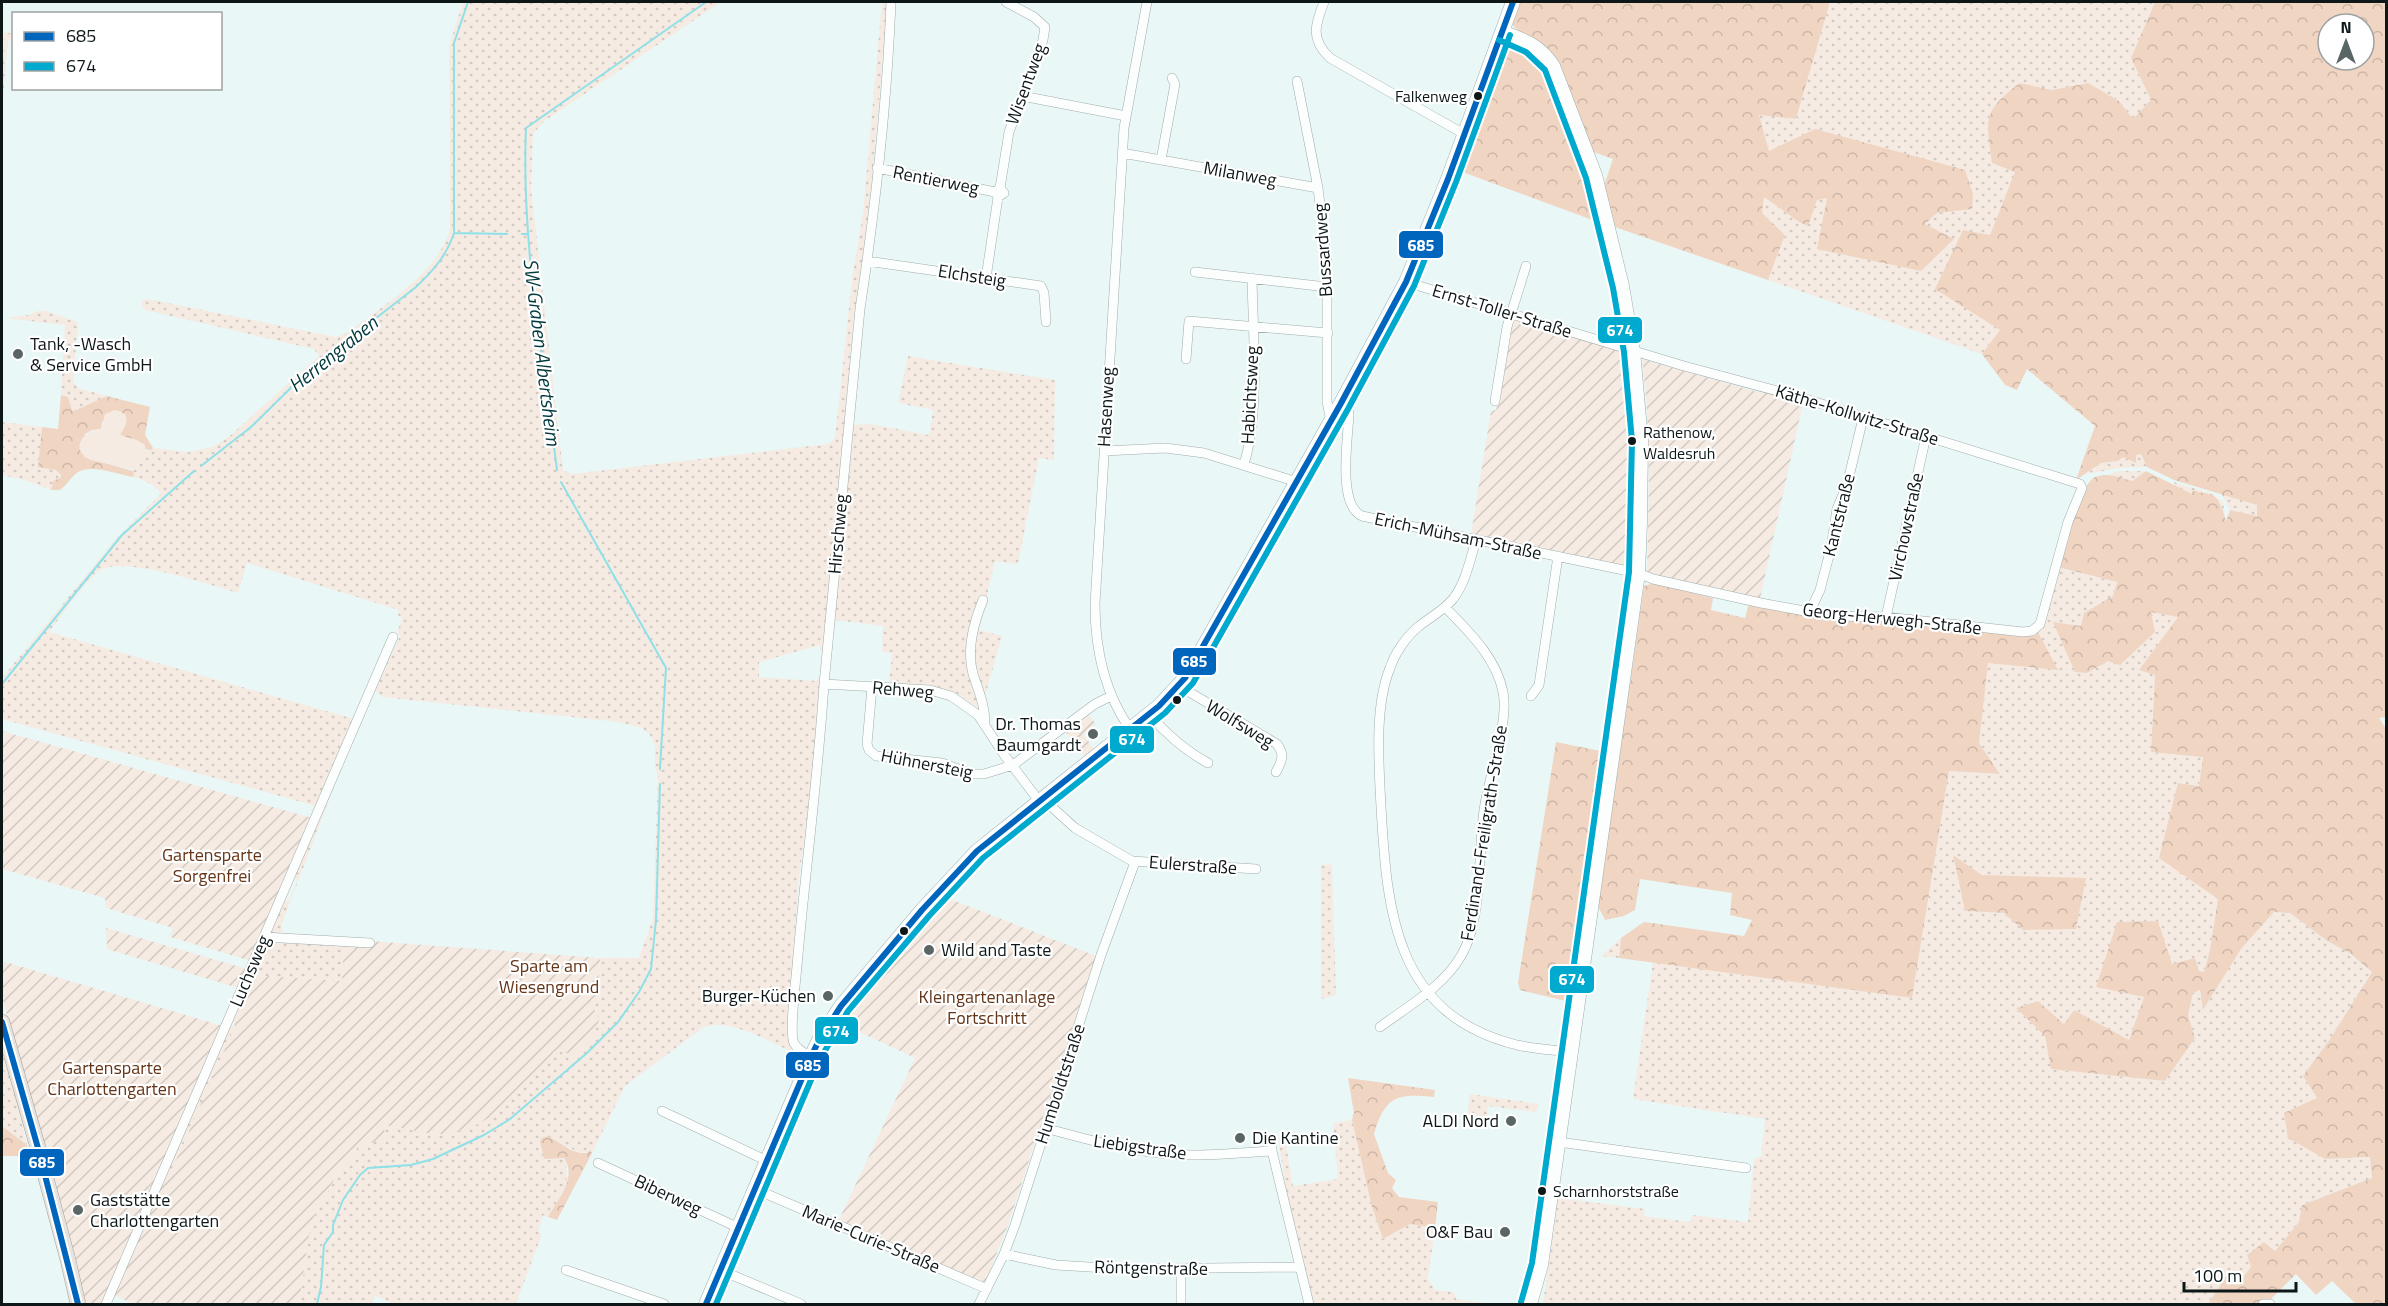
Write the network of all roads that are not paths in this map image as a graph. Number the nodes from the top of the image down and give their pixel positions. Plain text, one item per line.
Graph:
1 (891, 2) edge
2 (1006, 2) edge
3 (1147, 2) edge
4 (1324, 2) edge
5 (1513, 2) edge
6 (1502, 32) junction
7 (1172, 78) dead end
8 (1297, 81) dead end
9 (1022, 96) junction
10 (1126, 116) junction
11 (1464, 134) junction
12 (1122, 153) junction
13 (1161, 160) junction
14 (877, 168) junction
15 (1318, 188) junction
16 (998, 192) junction
17 (867, 261) junction
18 (1526, 266) dead end
19 (1195, 272) dead end
20 (987, 278) junction
21 (1252, 278) junction
22 (1406, 282) junction
23 (1328, 287) junction
24 (1510, 314) junction
25 (1046, 322) dead end
26 (1253, 325) junction
27 (1328, 333) junction
28 (1633, 351) junction
29 (1186, 360) dead end
30 (1495, 400) dead end
31 (1340, 405) junction
32 (1863, 418) junction
33 (1331, 421) junction
34 (1926, 436) junction
35 (1104, 451) junction
36 (1244, 464) junction
37 (1297, 482) junction
38 (1476, 540) junction
39 (1558, 556) junction
40 (1638, 573) junction
41 (983, 600) dead end
42 (1445, 607) junction
43 (1810, 611) junction
44 (1886, 617) junction
45 (2040, 624) joint
46 (393, 638) dead end
47 (824, 684) junction
48 (1179, 686) junction
49 (872, 687) junction
50 (1111, 696) junction
51 (1532, 696) dead end
52 (1149, 714) junction
53 (985, 724) junction
54 (1130, 729) junction
55 (1208, 763) dead end
56 (1013, 765) junction
57 (1276, 771) dead end
58 (1041, 799) junction
59 (1135, 862) junction
60 (1256, 869) dead end
61 (264, 937) junction
62 (370, 943) dead end
63 (1428, 991) junction
64 (2, 1022) edge
65 (1380, 1027) dead end
66 (1571, 1052) junction
67 (811, 1057) junction
68 (662, 1111) dead end
69 (1045, 1128) junction
70 (1559, 1142) junction
71 (767, 1161) junction
72 (598, 1162) dead end
73 (1746, 1168) dead end
74 (755, 1189) junction
75 (739, 1228) junction
76 (1004, 1254) junction
77 (1299, 1267) junction
78 (1181, 1269) junction
79 (566, 1270) dead end
80 (720, 1270) junction
81 (1538, 1276) junction
82 (987, 1289) junction
83 (78, 1305) edge
84 (106, 1305) edge
85 (664, 1305) edge
86 (706, 1305) edge
87 (801, 1305) edge
88 (979, 1305) edge
89 (1181, 1305) edge
90 (1309, 1305) edge
91 (1530, 1305) edge
92 (1537, 1305) edge
93 (2263, 1305) edge
94 (2270, 1305) edge

1 - 14 street, Hirschweg
2 - 9 street, Wisentweg
3 - 10 street, Hasenweg
4 - 11 street
5 - 6 street
6 - 11 street
6 - 28 street
7 - 13 street
8 - 15 street, Bussardweg
9 - 10 street
9 - 16 street, Wisentweg
10 - 12 street, Hasenweg
11 - 22 street
12 - 13 street, Milanweg
12 - 35 street, Hasenweg
13 - 15 street, Milanweg
14 - 16 street, Rentierweg
14 - 17 street, Hirschweg
15 - 23 street, Bussardweg
16 - 20 street, Wisentweg
17 - 20 street, Elchsteig
17 - 47 street, Hirschweg
18 - 24 street
19 - 21 street
20 - 25 street, Elchsteig
21 - 23 street
21 - 26 street, Habichtsweg
22 - 24 street, Ernst-Toller-Straße
22 - 31 street
23 - 27 street, Bussardweg
24 - 28 street, Ernst-Toller-Straße
24 - 30 street
26 - 27 street, Habichtsweg
26 - 29 street, Habichtsweg
26 - 36 street, Habichtsweg
27 - 33 street, Bussardweg
28 - 32 street, Käthe-Kollwitz-Straße
28 - 40 street
31 - 33 street
31 - 38 street, Erich-Mühsam-Straße
32 - 34 street, Käthe-Kollwitz-Straße
32 - 43 street, Kantstraße
33 - 37 street
34 - 44 street, Virchowstraße
34 - 45 street, Käthe-Kollwitz-Straße
35 - 36 street
35 - 50 street, Hasenweg
36 - 37 street
37 - 48 street
38 - 39 street, Erich-Mühsam-Straße
38 - 42 street
39 - 40 street, Erich-Mühsam-Straße
39 - 51 street
40 - 43 street, Georg-Herwegh-Straße
40 - 66 street
41 - 53 street
42 - 63 street
42 - 63 street, Ferdinand-Freiligrath-Straße
43 - 44 street, Georg-Herwegh-Straße
44 - 45 street, Georg-Herwegh-Straße
46 - 61 street, Luchsweg
47 - 49 street, Rehweg
47 - 67 street, Hirschweg
48 - 52 street
48 - 57 street, Wolfsweg
49 - 53 street, Rehweg
49 - 56 street, Hühnersteig
50 - 54 street, Hasenweg
50 - 56 street
52 - 54 street
52 - 55 street
53 - 56 street, Rehweg
54 - 58 street
56 - 58 street, Rehweg
58 - 59 street, Eulerstraße
58 - 67 street
59 - 60 street, Eulerstraße
59 - 69 street, Humboldtstraße
61 - 62 street
61 - 84 street, Luchsweg
63 - 65 street, Ferdinand-Freiligrath-Straße
63 - 66 street
64 - 83 main road
66 - 70 street
67 - 71 street
68 - 71 street
69 - 76 street, Humboldtstraße
69 - 77 street, Liebigstraße
70 - 73 street
70 - 81 street
71 - 74 street
72 - 75 street, Biberweg
74 - 75 street
74 - 82 street, Marie-Curie-Straße
75 - 80 street
76 - 78 street, Röntgenstraße
76 - 82 street, Humboldtstraße
77 - 78 street, Röntgenstraße
77 - 90 street
78 - 89 street
79 - 85 street
80 - 86 street
80 - 87 street
81 - 91 street
81 - 92 street
82 - 88 street, Humboldtstraße
93 - 94 street

